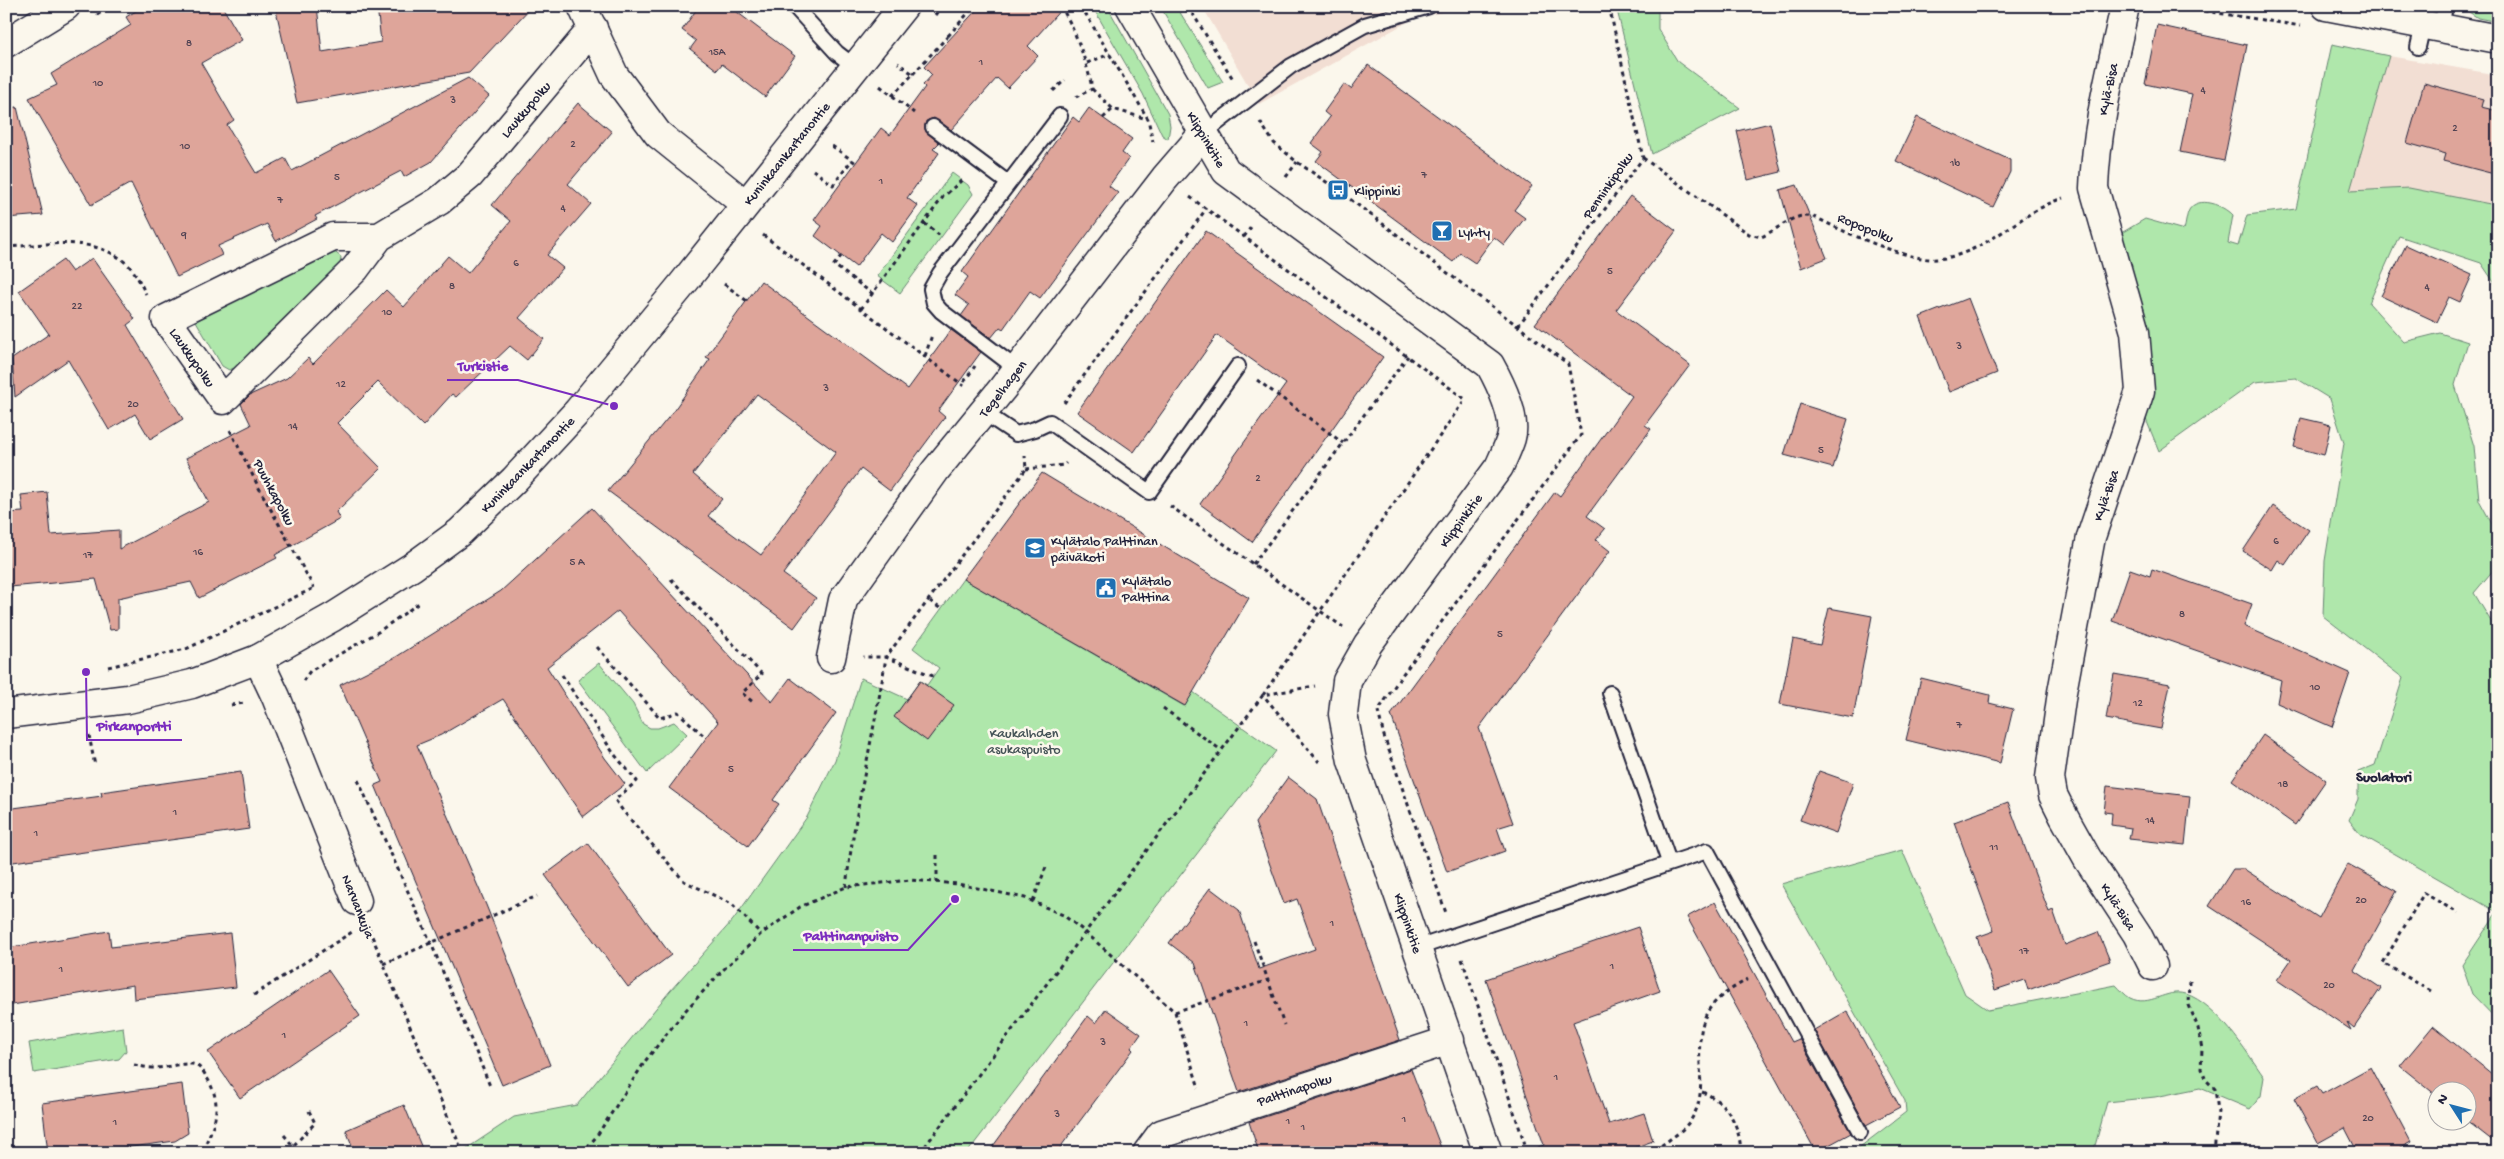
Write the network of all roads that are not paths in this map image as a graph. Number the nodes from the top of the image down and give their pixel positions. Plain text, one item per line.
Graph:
1 (66, 6) edge
2 (794, 6) edge
3 (904, 6) edge
4 (1130, 6) edge
5 (1429, 6) edge
6 (2125, 6) edge
7 (2326, 6) edge
8 (588, 17) edge
9 (2432, 27) edge
10 (2498, 39) edge
11 (6, 42) edge
12 (854, 66) junction
13 (1060, 116) road end
14 (933, 127) dead end
15 (1203, 134) junction
16 (1008, 184) junction
17 (745, 204) junction
18 (379, 237) junction
19 (1238, 366) road end
20 (1017, 369) junction
21 (983, 412) junction
22 (831, 658) road end
23 (258, 659) junction
24 (1610, 693) dead end
25 (6, 714) edge
26 (1670, 862) junction
27 (361, 912) road end
28 (1417, 948) junction
29 (2153, 966) dead end
30 (1450, 1040) junction
31 (1860, 1132) dead end
32 (1147, 1153) edge
33 (1488, 1153) edge

1 - 11 street
2 - 12 lane
3 - 12 street, Kuninkaankartanontie
4 - 15 street, Klippinkitie
5 - 15 lane
6 - 29 street, Kylä-Bisa
7 - 9 street
8 - 17 street
8 - 18 street, Laukkupolku
9 - 10 street
12 - 17 street, Kuninkaankartanontie
13 - 16 lane
14 - 16 lane
15 - 20 street, Tegelhagen
15 - 28 street, Klippinkitie
16 - 20 lane
17 - 23 street, Kuninkaankartanontie
18 - 18 street, Laukkupolku
19 - 21 lane
20 - 21 street, Tegelhagen
21 - 22 street, Tegelhagen
23 - 25 street, Kuninkaankartanontie
23 - 27 street, Narvankuja
24 - 26 lane
26 - 28 lane
26 - 31 lane
28 - 30 street, Klippinkitie
30 - 32 street, Palttinapolku
30 - 33 street, Klippinkitie

